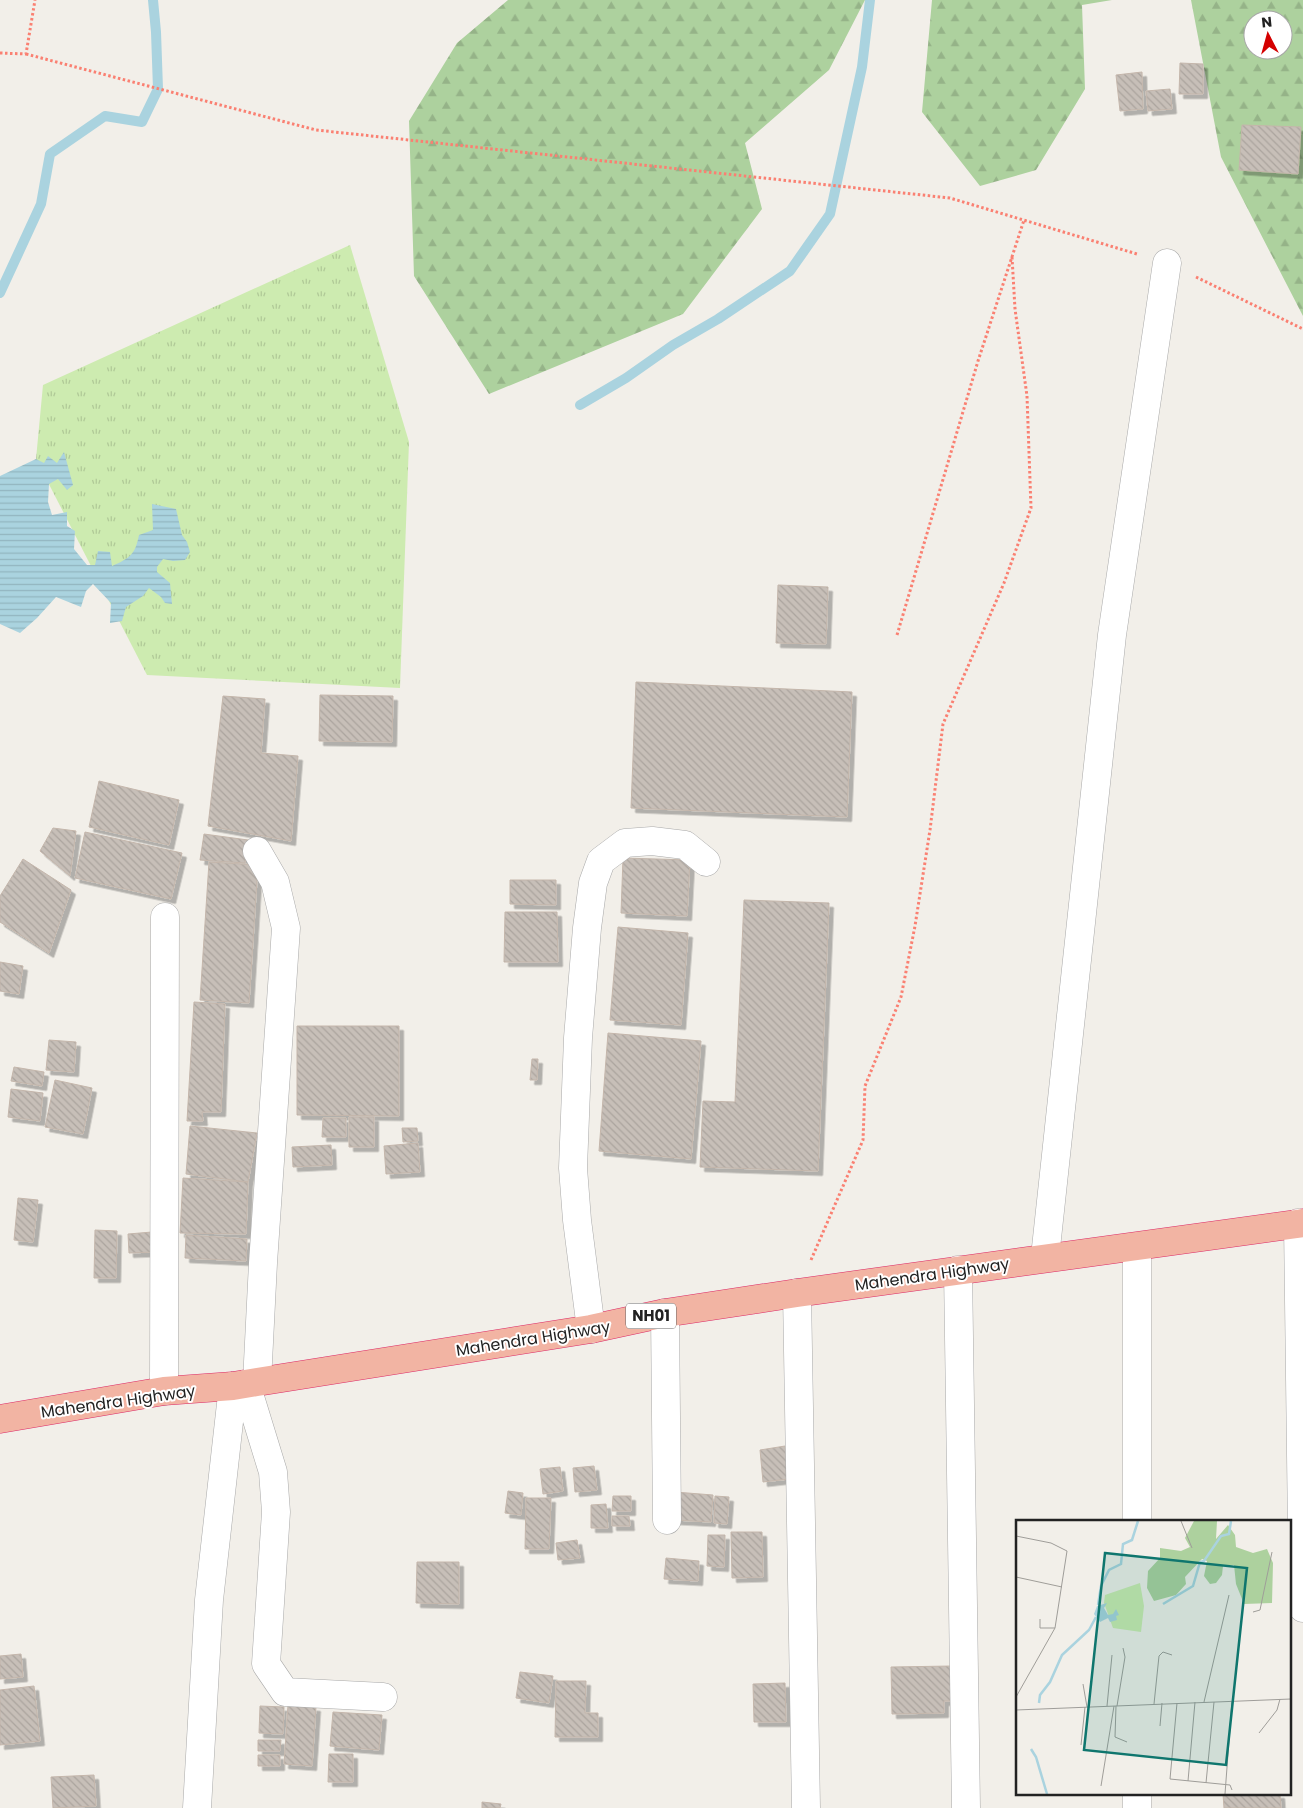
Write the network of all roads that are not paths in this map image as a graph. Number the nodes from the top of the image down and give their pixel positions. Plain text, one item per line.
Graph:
1 (1167, 264) road end
2 (257, 851) dead end
3 (706, 862) dead end
4 (165, 917) dead end
5 (1300, 1223) edge
6 (1137, 1246) junction
7 (1045, 1257) junction
8 (958, 1270) junction
9 (796, 1293) junction
10 (665, 1314) junction
11 (591, 1329) junction
12 (245, 1384) junction
13 (164, 1391) junction
14 (0, 1419) edge
15 (667, 1520) dead end
16 (1137, 1520) edge
17 (1303, 1608) edge
18 (383, 1697) dead end
19 (198, 1808) edge
20 (806, 1808) edge
21 (966, 1808) edge

1 - 7 street
2 - 12 street
3 - 11 street
4 - 13 street
5 - 6 highway, Mahendra Highway / NH01
5 - 17 street
6 - 7 highway, Mahendra Highway / NH01
6 - 16 street
7 - 8 highway, Mahendra Highway / NH01
8 - 9 highway, Mahendra Highway / NH01
8 - 21 street
9 - 10 highway, Mahendra Highway / NH01
9 - 20 street
10 - 11 highway, Mahendra Highway / NH01
10 - 15 street
11 - 12 highway, Mahendra Highway / NH01
12 - 13 highway, Mahendra Highway / NH01
12 - 18 street
12 - 19 street
13 - 14 highway, Mahendra Highway / NH01

